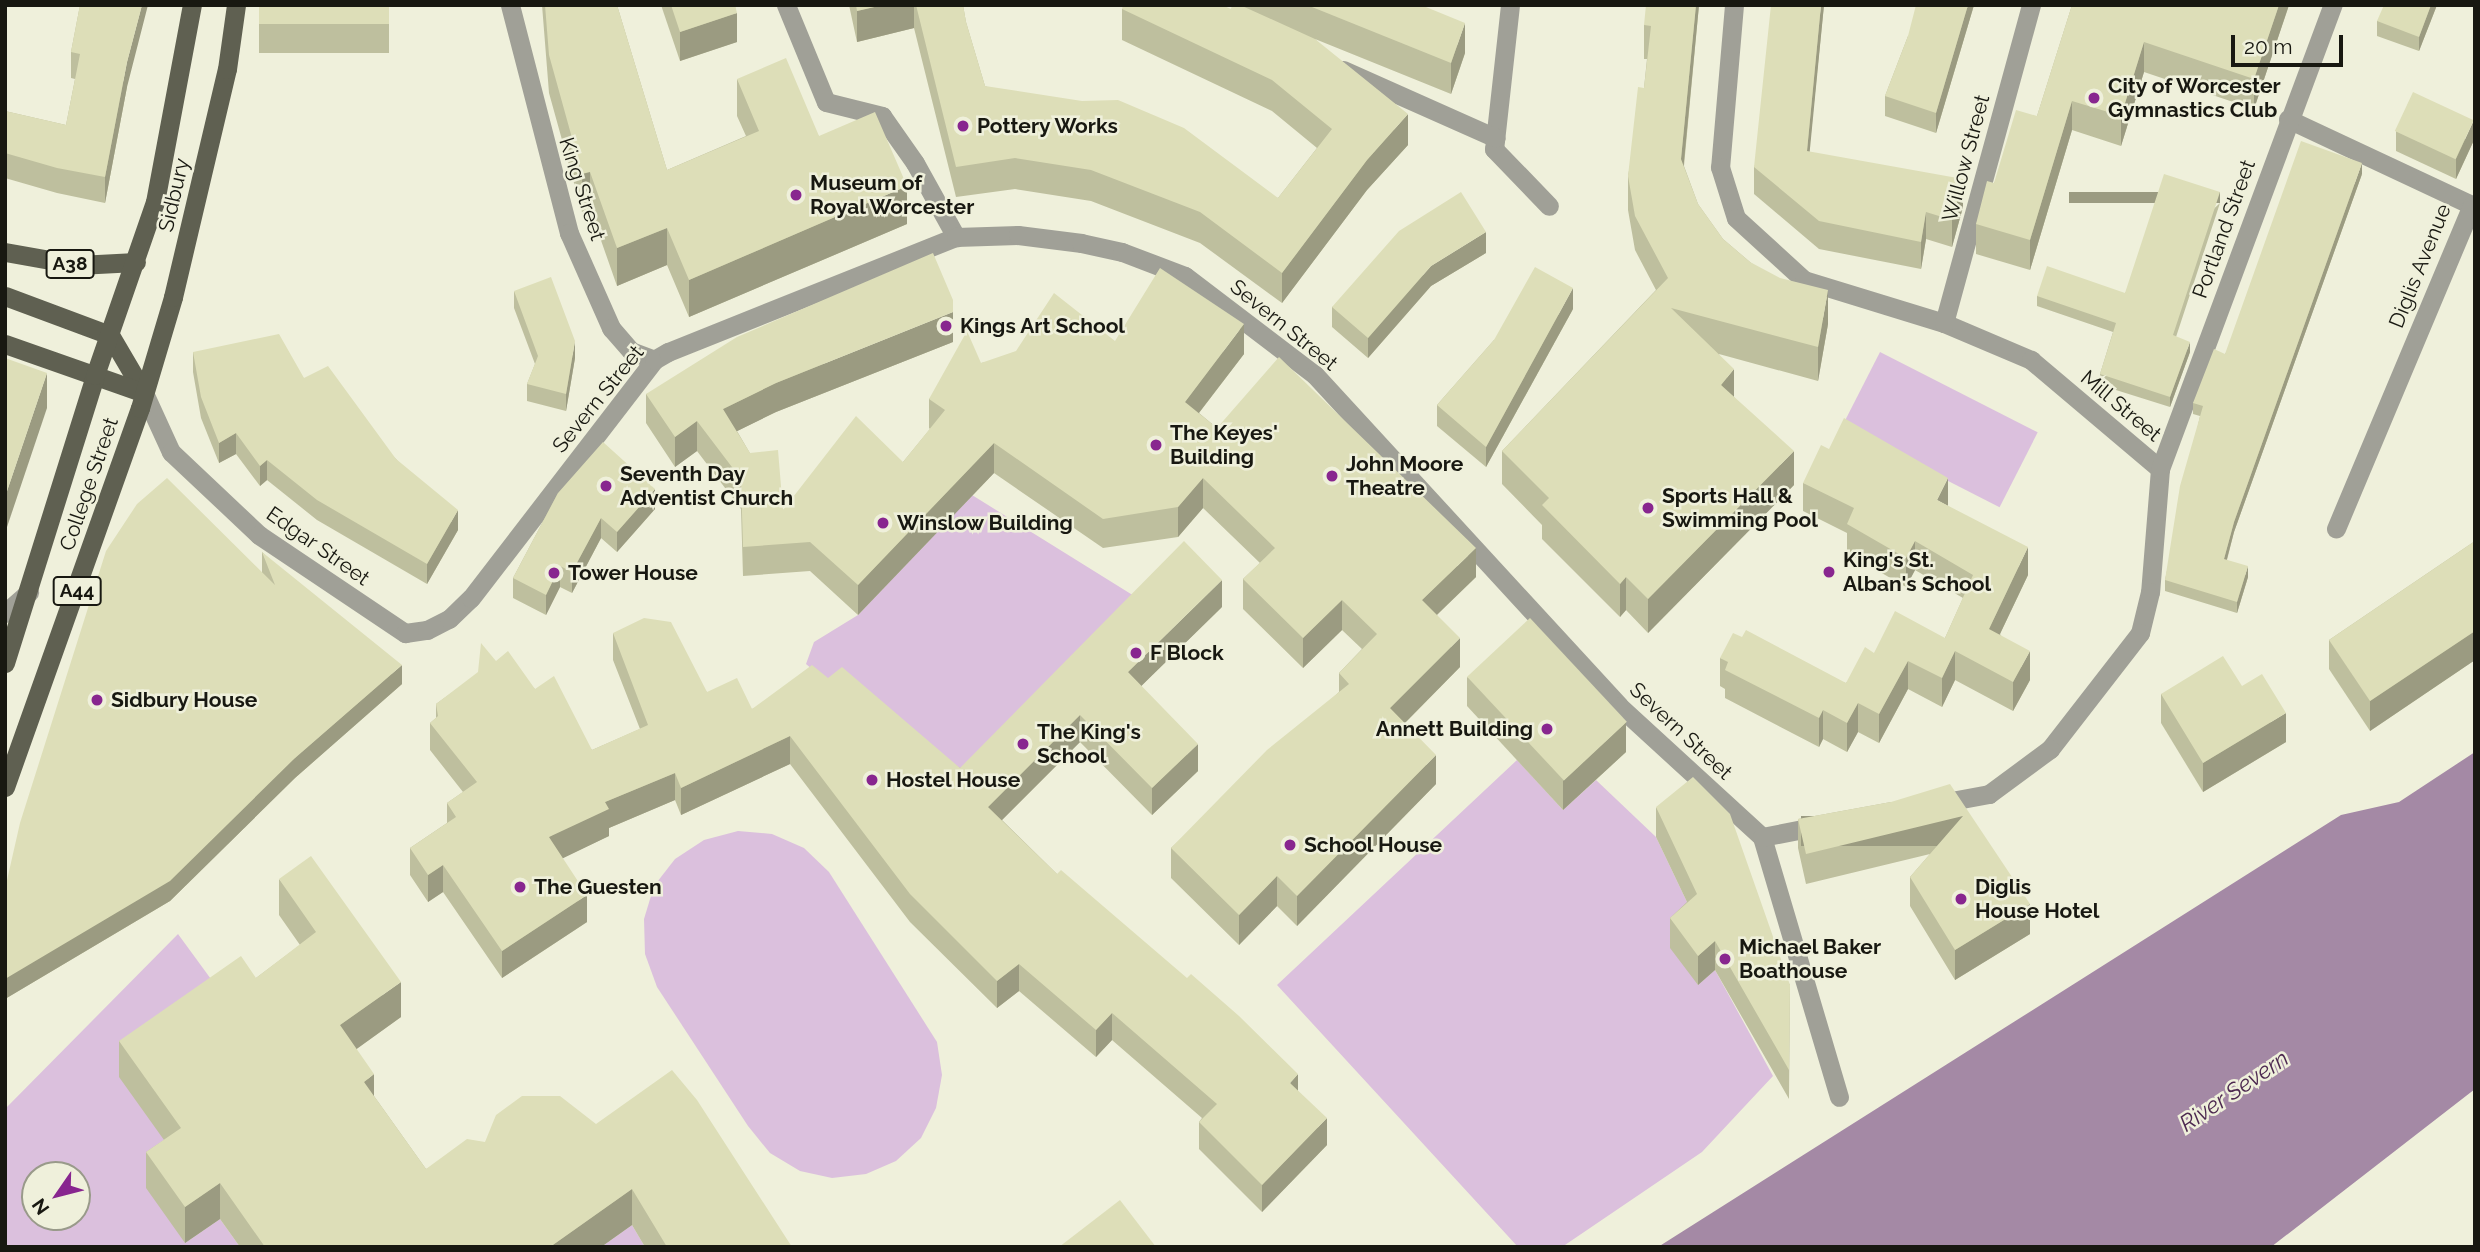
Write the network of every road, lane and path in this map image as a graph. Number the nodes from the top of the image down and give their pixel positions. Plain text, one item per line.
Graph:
1 (192, 5) edge
2 (236, 5) edge
3 (510, 5) edge
4 (786, 5) edge
5 (1510, 5) edge
6 (1734, 5) edge
7 (2031, 5) edge
8 (2333, 5) edge
9 (1324, 61) edge
10 (2288, 120) junction
11 (1495, 144) junction
12 (2473, 202) edge
13 (1549, 206) dead end
14 (956, 237) junction
15 (5, 252) edge
16 (136, 262) junction
17 (5, 296) edge
18 (1944, 323) junction
19 (110, 335) junction
20 (5, 344) edge
21 (654, 360) junction
22 (95, 374) junction
23 (144, 393) junction
24 (2160, 469) junction
25 (2336, 529) dead end
26 (29, 592) junction
27 (471, 598) joint
28 (5, 612) edge
29 (5, 663) edge
30 (5, 787) edge
31 (1909, 809) edge
32 (1842, 822) edge
33 (1762, 837) junction
34 (1839, 1097) dead end

1 - 16 main road, Sidbury / A44
2 - 23 main road, Sidbury / A44
3 - 21 street, King Street
4 - 14 street
5 - 11 street
6 - 18 street, Mill Street
7 - 18 street, Willow Street
8 - 10 street, Portland Street
9 - 11 street
10 - 12 street, Diglis Avenue
10 - 24 street, Portland Street
11 - 13 street
12 - 25 street, Diglis Avenue
14 - 21 street, Severn Street
14 - 33 street, Severn Street
15 - 16 main road, A38
16 - 19 main road, Sidbury / A44
17 - 19 main road, A38
18 - 24 street, Mill Street
19 - 22 main road, Sidbury / A44
19 - 23 main road
20 - 22 main road
21 - 27 street, Severn Street
22 - 23 main road
22 - 26 main road, College Street / A44
23 - 27 street, Edgar Street
23 - 30 main road, College Street / A44
24 - 31 street, Mill Street
26 - 28 street
26 - 29 main road, College Street / A44
32 - 33 street
33 - 34 street

